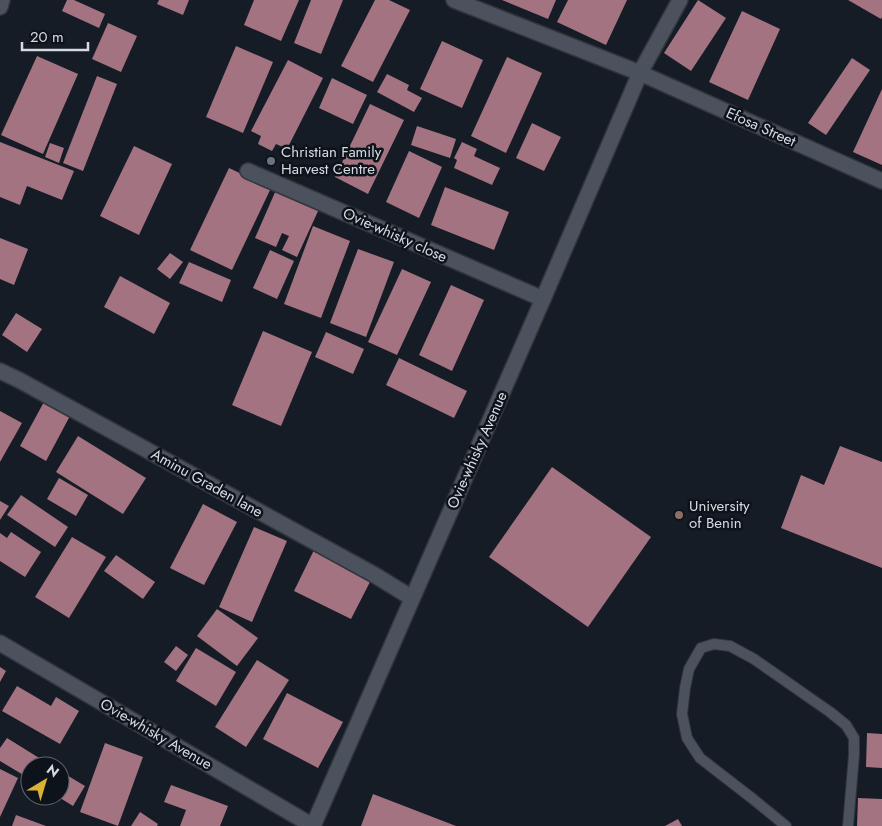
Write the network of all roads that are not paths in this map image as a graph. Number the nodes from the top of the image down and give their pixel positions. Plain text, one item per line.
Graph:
1 (2, 0) edge
2 (454, 0) edge
3 (680, 0) edge
4 (0, 6) edge
5 (640, 74) junction
6 (248, 171) dead end
7 (882, 181) edge
8 (543, 299) junction
9 (0, 371) edge
10 (412, 598) junction
11 (0, 643) edge
12 (313, 826) edge
13 (786, 826) edge
14 (848, 826) edge

1 - 4 street
2 - 5 street, Efosa Street
3 - 5 street, Ovie-whisky Avenue
5 - 7 street, Efosa Street
5 - 8 street, Ovie-whisky Avenue
6 - 8 street, Ovie-whisky close
8 - 10 street, Ovie-whisky Avenue
9 - 10 street, Aminu Graden lane
10 - 12 street, Ovie-whisky Avenue
11 - 12 street, Ovie-whisky Avenue
13 - 14 lane

